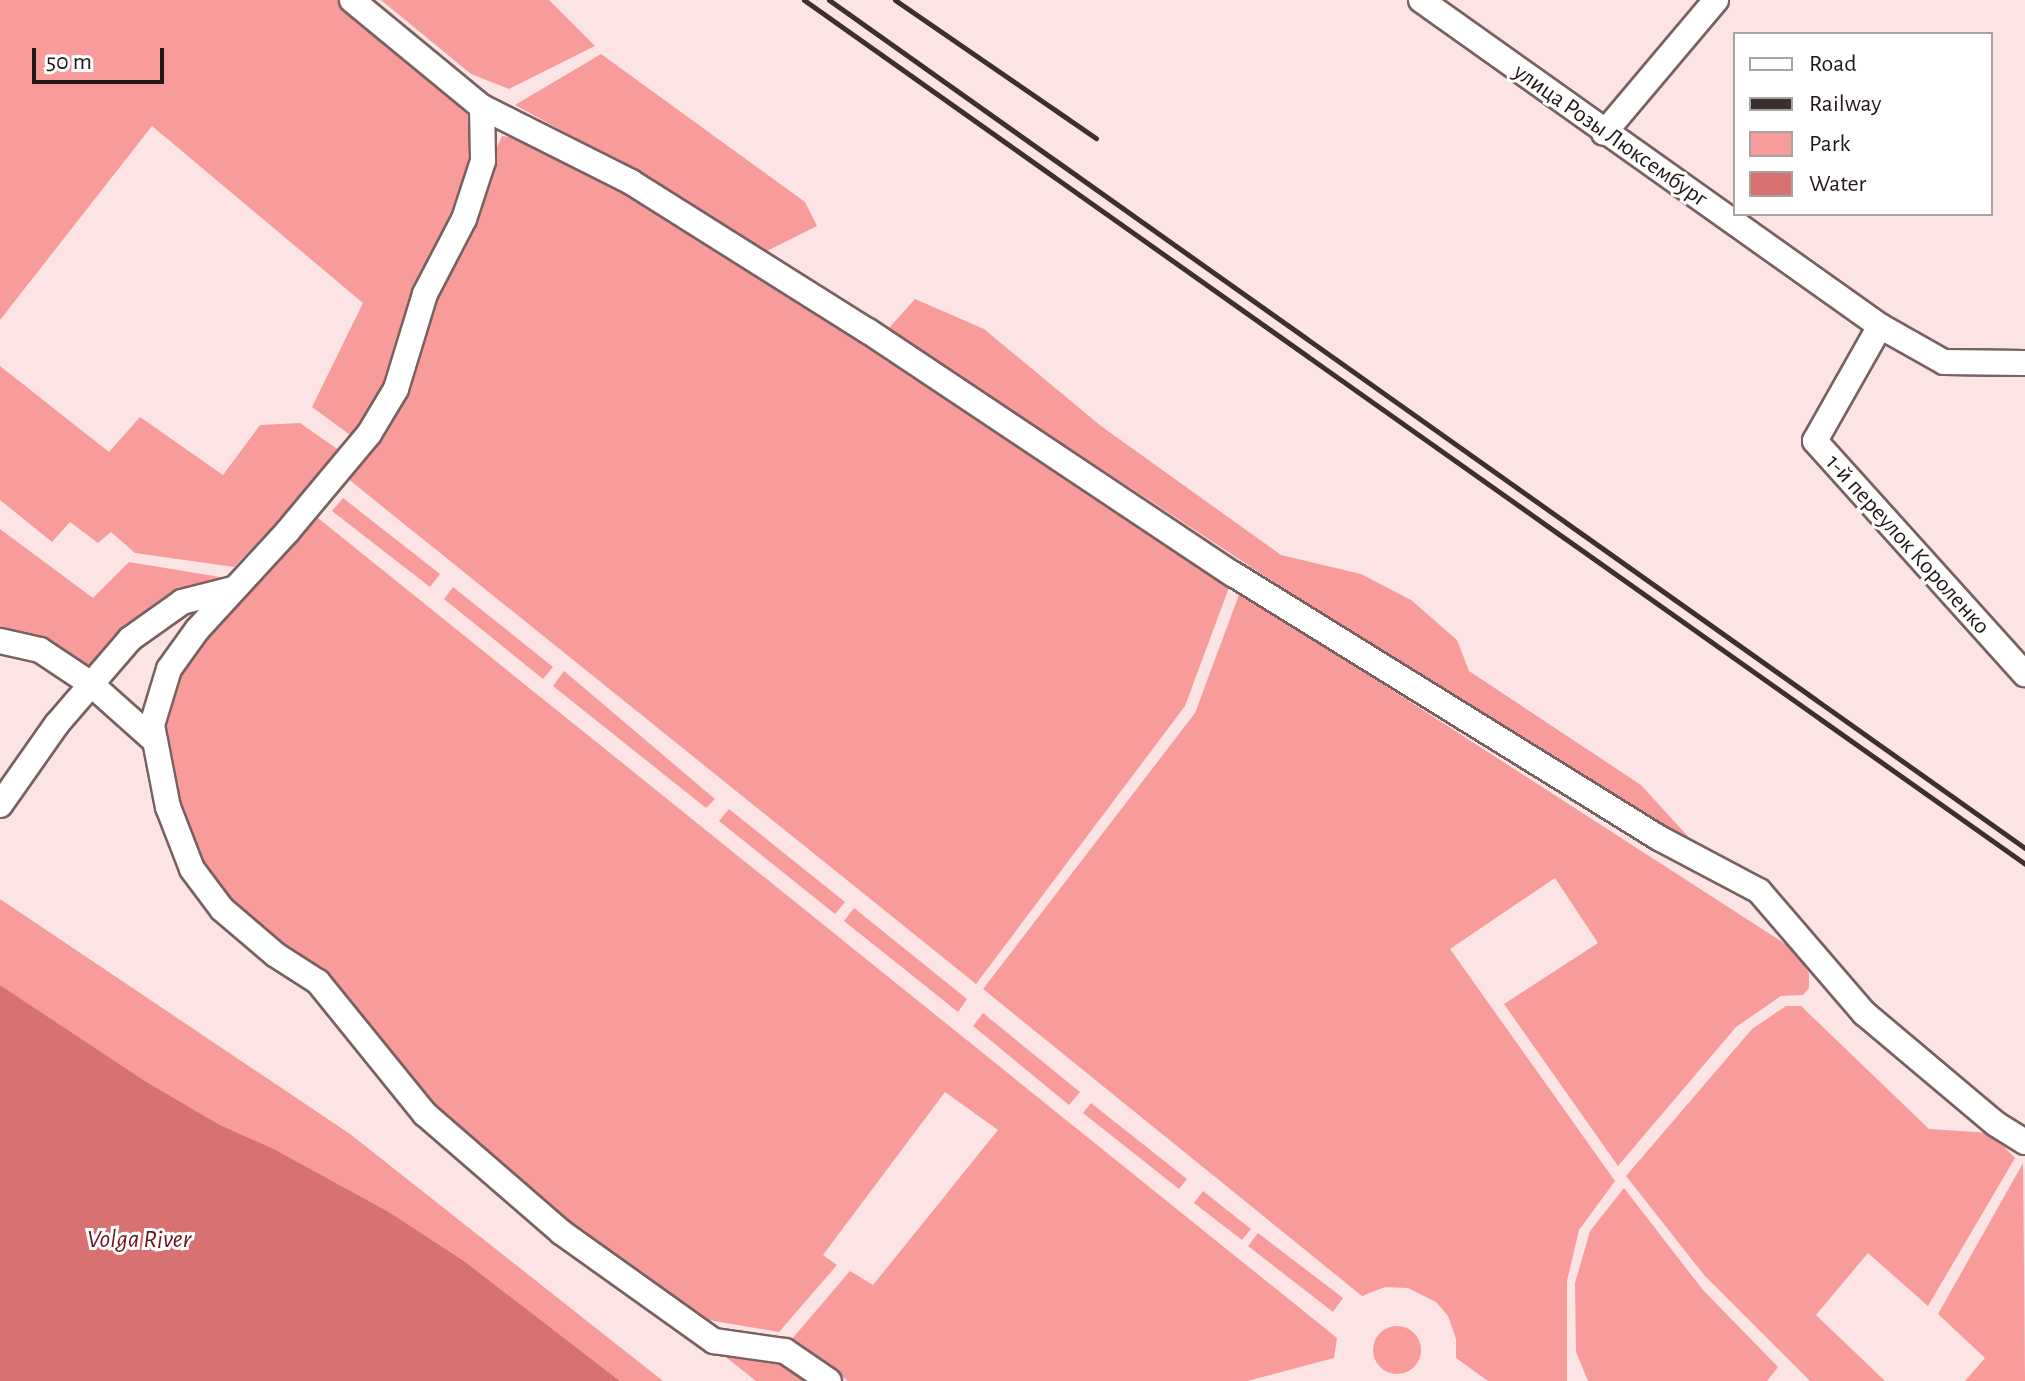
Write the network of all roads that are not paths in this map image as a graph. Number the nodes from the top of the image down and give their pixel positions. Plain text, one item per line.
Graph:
1 (352, 0) edge
2 (1421, 0) edge
3 (1716, 0) edge
4 (482, 107) junction
5 (1604, 133) junction
6 (1880, 326) junction
7 (2025, 363) edge
8 (233, 589) junction
9 (0, 641) edge
10 (2016, 652) edge
11 (2025, 674) edge
12 (91, 684) junction
13 (155, 741) junction
14 (0, 805) edge
15 (2025, 1142) edge
16 (829, 1381) edge

1 - 4 street
2 - 5 street, улица Розы Люксембург
3 - 5 street
4 - 8 street
4 - 15 street
5 - 6 street, улица Розы Люксембург
6 - 7 street, улица Розы Люксембург
6 - 10 street, 1-й переулок Короленко
8 - 12 street
8 - 13 street
9 - 12 street
10 - 11 street, 1-й переулок Короленко
12 - 13 street
12 - 14 street
13 - 16 street

